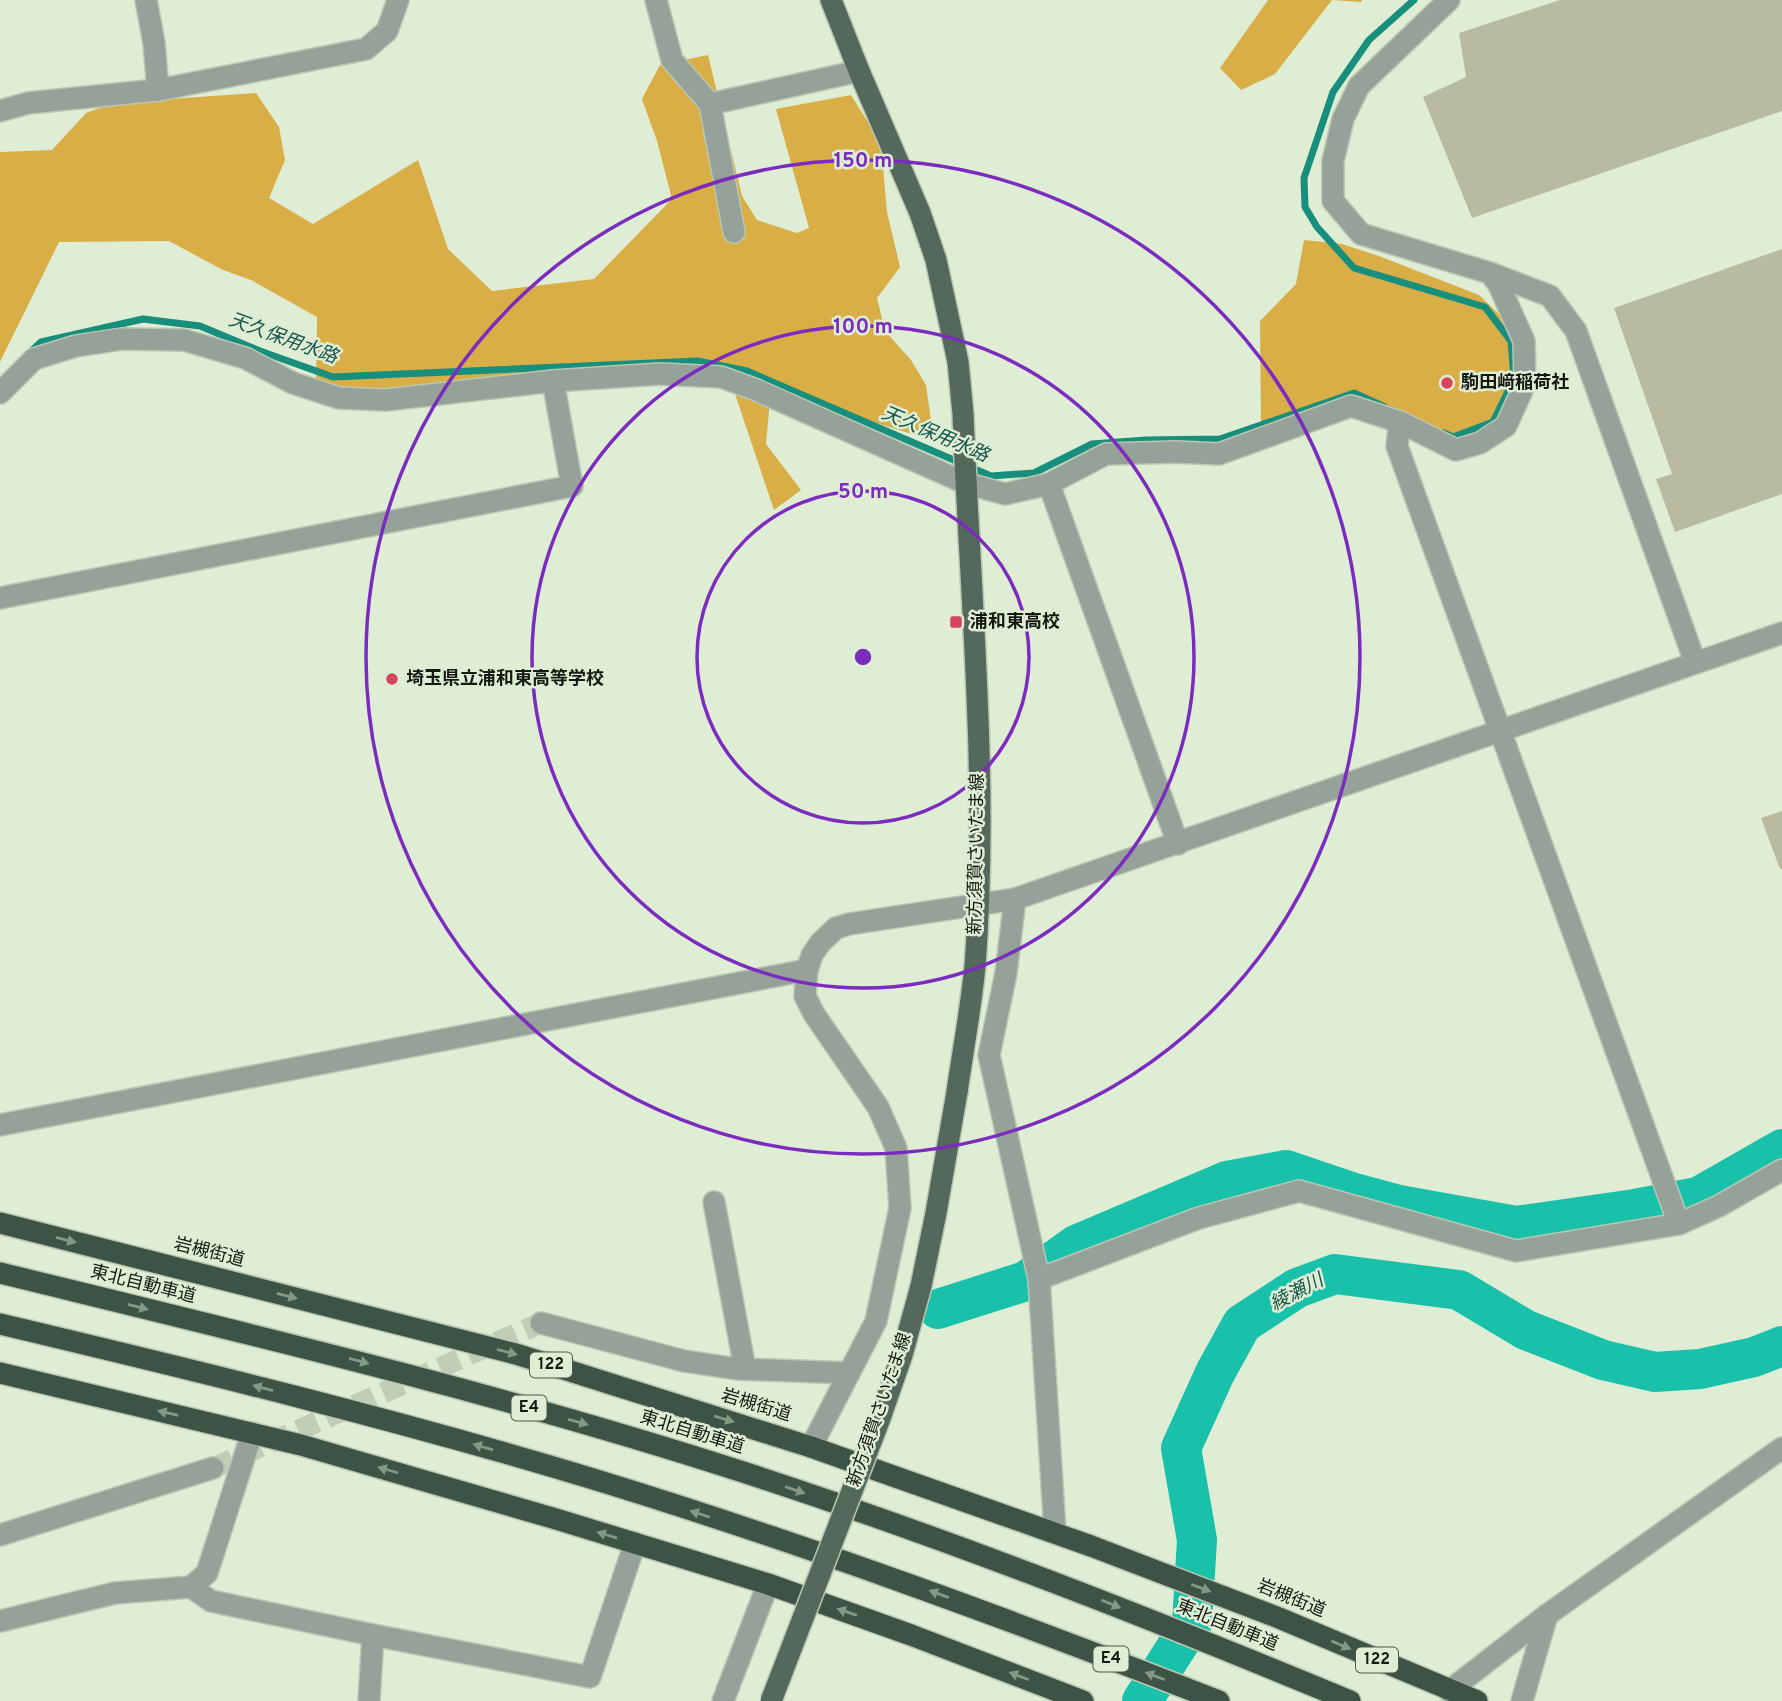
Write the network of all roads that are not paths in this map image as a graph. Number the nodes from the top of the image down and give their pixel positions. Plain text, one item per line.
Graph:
1 (146, 0) edge
2 (398, 0) edge
3 (656, 0) edge
4 (831, 0) edge
5 (1449, 0) edge
6 (859, 71) junction
7 (158, 90) junction
8 (710, 104) junction
9 (0, 111) edge
10 (734, 232) dead end
11 (1490, 273) junction
12 (553, 381) junction
13 (0, 393) edge
14 (1400, 422) junction
15 (965, 483) junction
16 (1049, 484) junction
17 (0, 598) edge
18 (1782, 633) edge
19 (1695, 662) junction
20 (1501, 729) junction
21 (1178, 844) junction
22 (1015, 899) junction
23 (978, 906) junction
24 (807, 970) junction
25 (0, 1125) edge
26 (1782, 1170) edge
27 (715, 1202) dead end
28 (1674, 1210) junction
29 (0, 1223) edge
30 (0, 1273) edge
31 (1039, 1279) junction
32 (541, 1323) tunnel mouth
33 (0, 1324) edge
34 (745, 1369) junction
35 (0, 1373) edge
36 (849, 1373) junction
37 (252, 1433) junction
38 (811, 1447) junction
39 (1782, 1448) edge
40 (213, 1468) tunnel mouth
41 (1055, 1532) junction
42 (0, 1535) edge
43 (635, 1544) junction
44 (768, 1584) junction
45 (191, 1587) junction
46 (1547, 1615) junction
47 (0, 1621) edge
48 (373, 1635) junction
49 (1449, 1691) junction
50 (369, 1698) edge
51 (723, 1701) edge
52 (771, 1701) edge
53 (1083, 1701) edge
54 (1219, 1701) edge
55 (1350, 1701) edge
56 (1477, 1701) edge
57 (1522, 1701) edge

1 - 7 street
2 - 7 street
3 - 8 street
4 - 6 main road, 新方須賀さいたま線
5 - 11 street
6 - 8 street
6 - 15 main road, 新方須賀さいたま線
7 - 9 street
8 - 10 street
11 - 14 street
11 - 19 street
12 - 13 street
12 - 15 street
12 - 17 street
14 - 16 street
14 - 20 street
15 - 16 street
15 - 23 main road, 新方須賀さいたま線
16 - 21 street
18 - 19 street
19 - 20 street
20 - 21 street
20 - 28 street
21 - 22 street
22 - 23 street
22 - 31 street
23 - 24 street
23 - 52 main road, 新方須賀さいたま線, bridge
24 - 25 street
24 - 36 street
26 - 28 street
27 - 34 street
28 - 31 street
29 -> 38 highway, 岩槻街道 / 122
30 -> 55 highway, 東北自動車道 / E4
31 - 41 street
32 - 34 street
54 -> 33 highway, E4
34 - 36 street
37 -> 35 highway
36 - 38 street
43 -> 37 highway
37 - 45 street
38 - 41 highway, 岩槻街道 / 122
39 - 46 street
40 - 42 street
41 -> 49 highway, 岩槻街道 / 122
43 - 44 highway
43 - 48 street
44 - 51 street
53 -> 44 highway
45 - 47 street
45 - 48 street
46 - 49 street
46 - 57 street
48 - 50 street
49 - 56 highway, 岩槻街道 / 122

